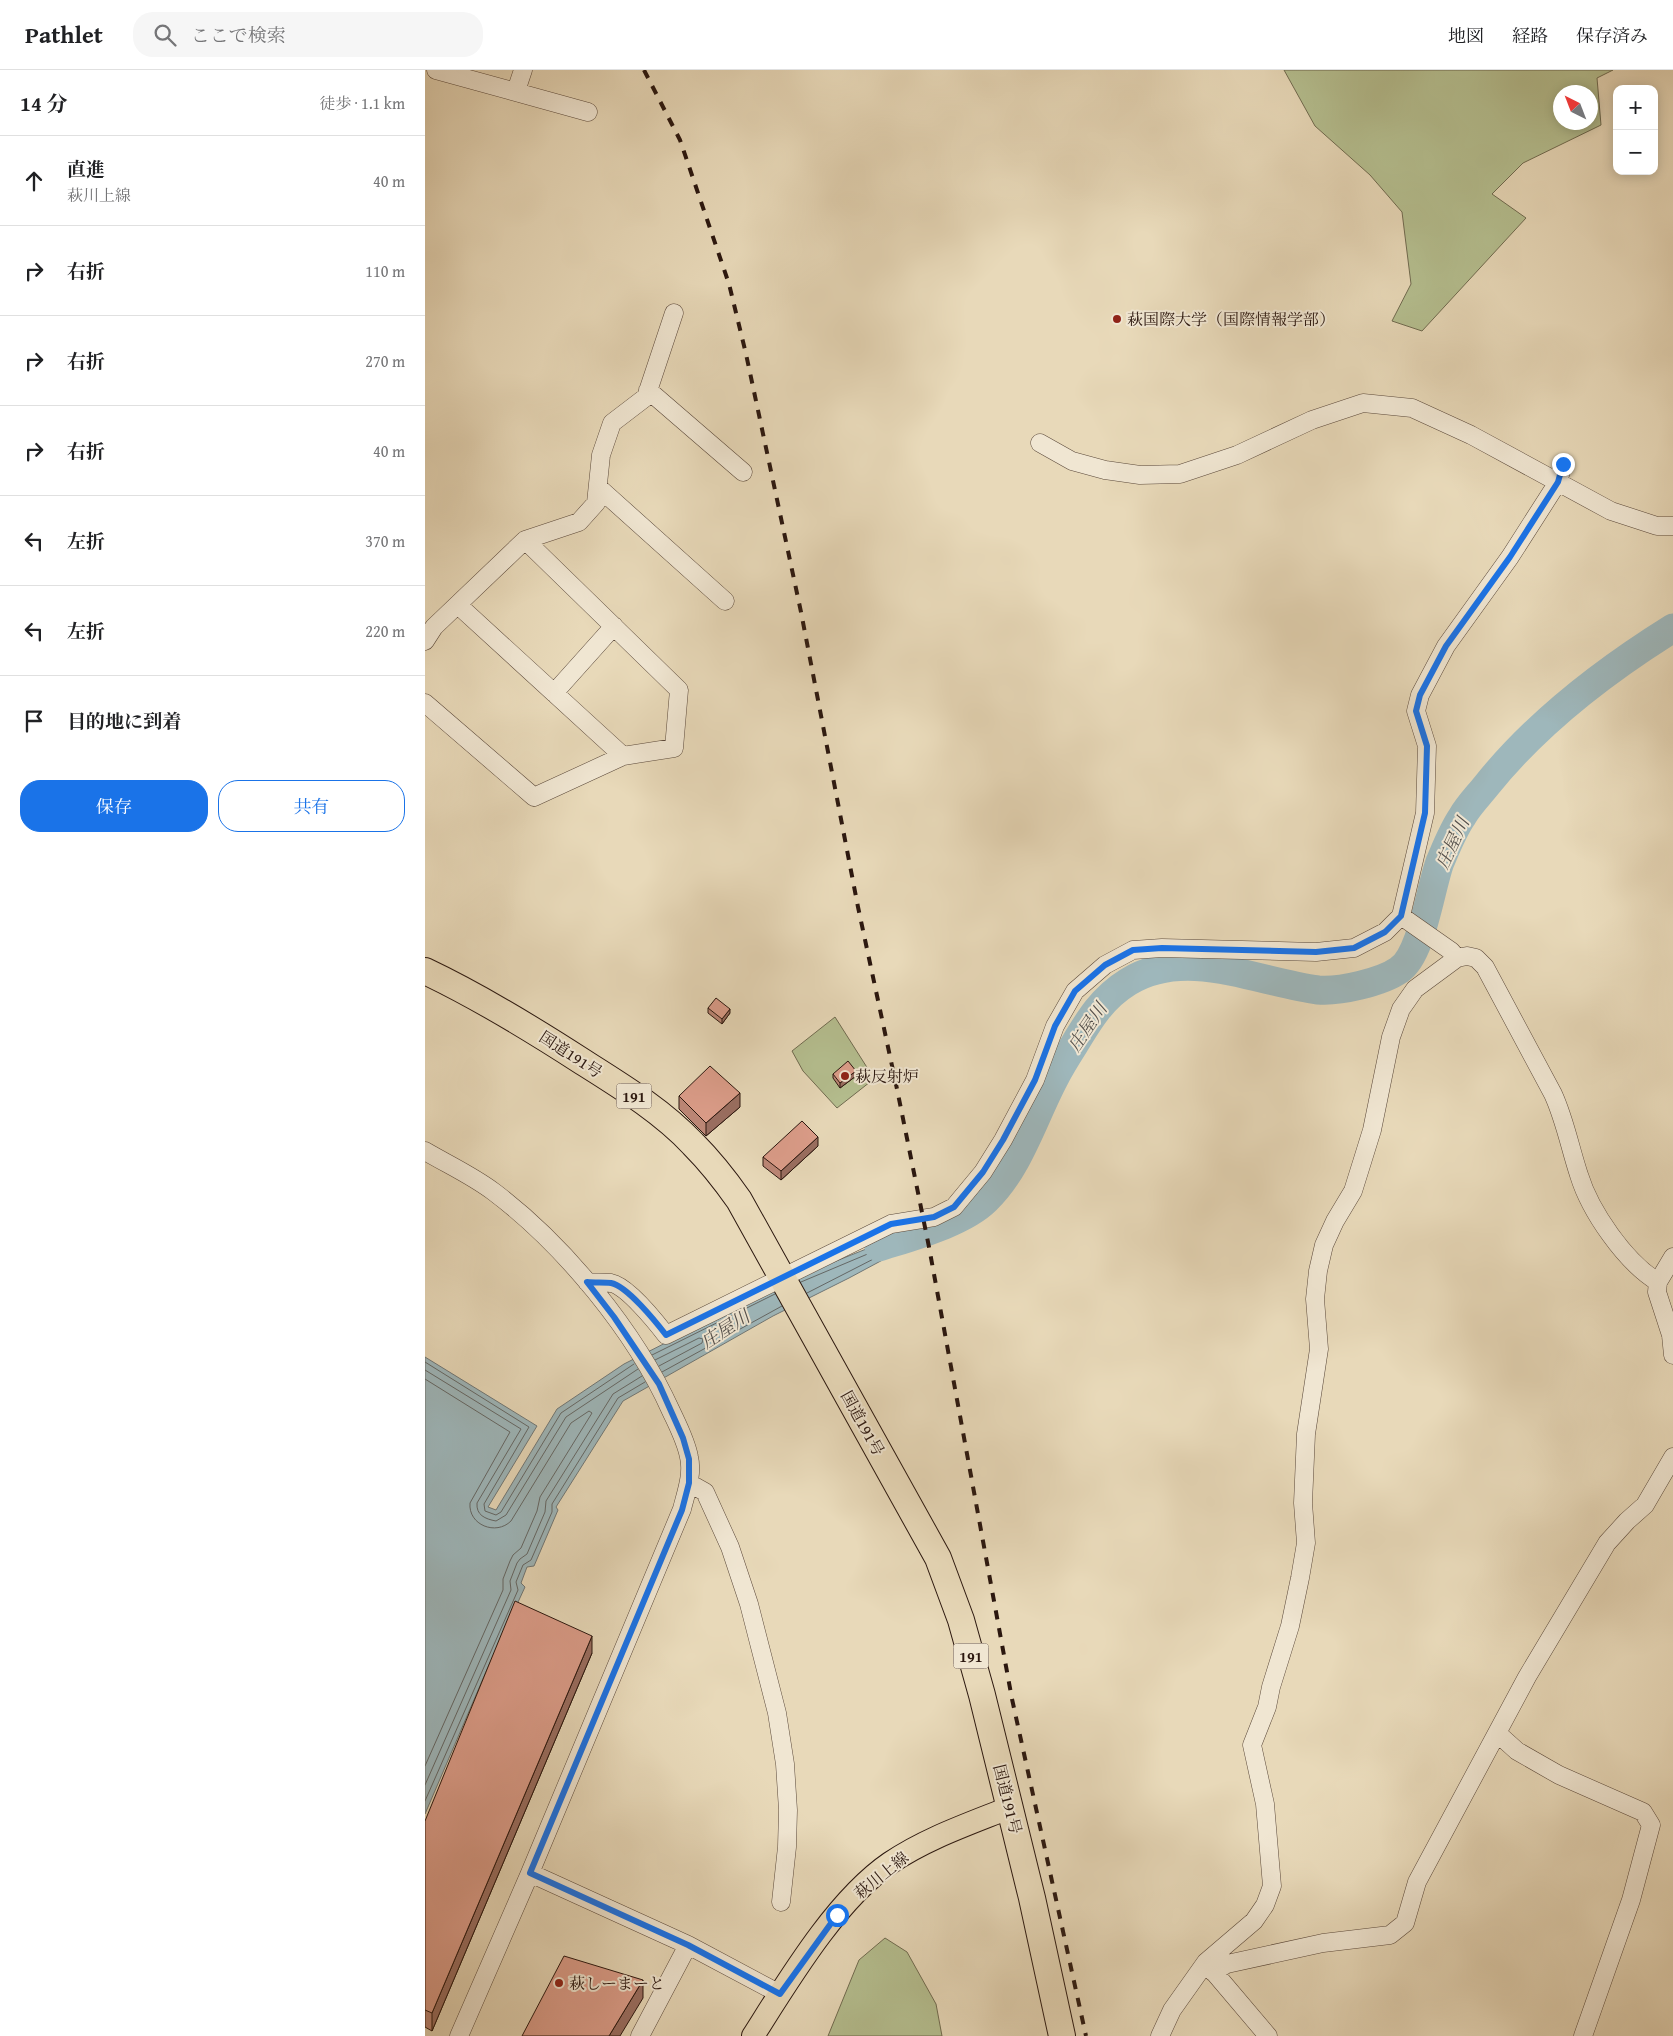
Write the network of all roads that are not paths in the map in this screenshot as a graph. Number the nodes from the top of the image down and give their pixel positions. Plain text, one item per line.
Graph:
1 (436, 70) edge
2 (523, 70) edge
3 (516, 91) junction
4 (588, 112) dead end
5 (674, 313) dead end
6 (649, 390) junction
7 (1040, 443) dead end
8 (1563, 464) dead end
9 (743, 472) dead end
10 (1558, 482) junction
11 (598, 486) junction
12 (1673, 526) edge
13 (525, 540) junction
14 (725, 601) dead end
15 (458, 605) junction
16 (614, 626) junction
17 (425, 642) edge
18 (554, 694) junction
19 (425, 702) edge
20 (623, 756) junction
21 (1401, 916) junction
22 (1457, 958) junction
23 (425, 971) edge
24 (425, 1151) edge
25 (1673, 1257) edge
26 (783, 1280) junction
27 (587, 1282) junction
28 (1658, 1282) junction
29 (1673, 1355) edge
30 (1673, 1457) edge
31 (689, 1483) junction
32 (1497, 1733) junction
33 (1011, 1807) junction
34 (530, 1873) junction
35 (781, 1902) dead end
36 (688, 1945) junction
37 (1209, 1967) junction
38 (780, 1994) junction
39 (459, 2036) edge
40 (640, 2036) edge
41 (753, 2036) edge
42 (1062, 2036) edge
43 (1160, 2036) edge
44 (1268, 2036) edge
45 (1583, 2036) edge

1 - 3 street
2 - 3 street
3 - 4 street
5 - 6 street
6 - 9 street
6 - 11 street
7 - 10 street
8 - 10 street
10 - 12 street
10 - 21 street
11 - 13 street
11 - 14 street
13 - 15 street
13 - 16 street
15 - 17 street
15 - 18 street
16 - 18 street
16 - 20 street
18 - 20 street
19 - 20 street
21 - 22 street
21 - 26 street
22 - 28 street
22 - 37 street
23 - 26 highway, 国道191号 / 191
24 - 27 street
25 - 28 street
26 - 27 street
26 - 33 highway, 国道191号 / 191
27 - 31 street
28 - 29 street
30 - 32 street
31 - 34 street
31 - 35 street
32 - 37 street
32 - 45 street
33 - 38 main road, 萩川上線
33 - 42 highway, 国道191号 / 191
34 - 36 street
34 - 39 street
36 - 38 street
36 - 40 street
37 - 43 street
37 - 44 street
38 - 41 main road, 萩川上線

